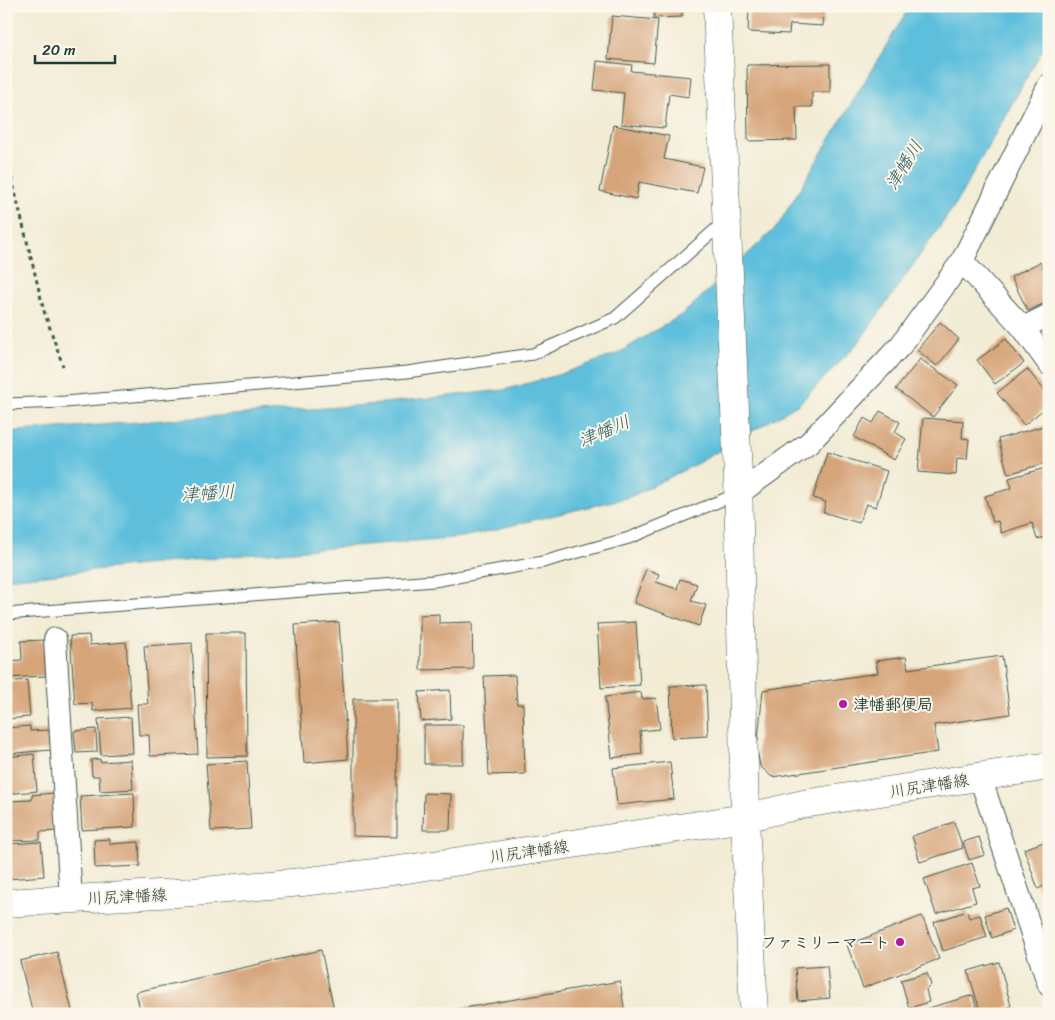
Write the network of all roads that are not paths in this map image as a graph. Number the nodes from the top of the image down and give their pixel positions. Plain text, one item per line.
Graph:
1 (717, 6) edge
2 (1049, 85) edge
3 (727, 219) junction
4 (962, 261) junction
5 (1049, 315) edge
6 (1022, 328) junction
7 (1049, 364) edge
8 (6, 404) edge
9 (738, 485) junction
10 (6, 614) edge
11 (55, 639) dead end
12 (1049, 766) edge
13 (980, 777) junction
14 (745, 818) junction
15 (71, 899) junction
16 (6, 903) edge
17 (1049, 985) edge
18 (754, 1014) edge

1 - 3 main road
2 - 4 street
3 - 8 lane
3 - 9 main road
4 - 6 street
4 - 9 street
5 - 6 street
6 - 7 street
9 - 10 lane
9 - 14 main road
11 - 15 street
12 - 13 main road, 川尻津幡線
13 - 14 main road, 川尻津幡線
13 - 17 street
14 - 15 main road, 川尻津幡線
14 - 18 main road
15 - 16 main road, 川尻津幡線

